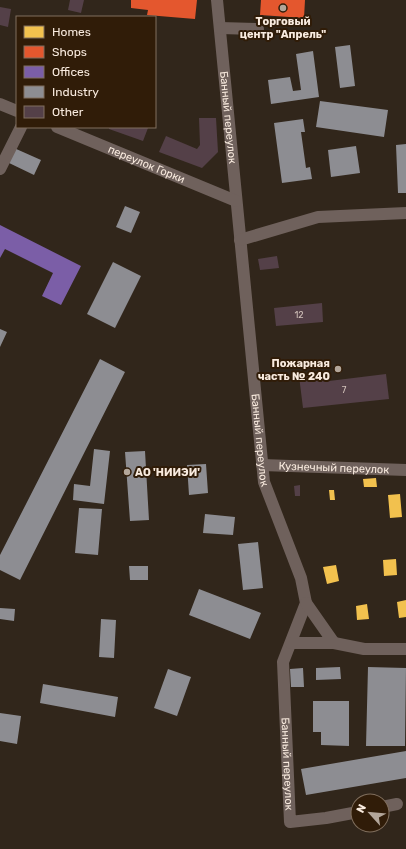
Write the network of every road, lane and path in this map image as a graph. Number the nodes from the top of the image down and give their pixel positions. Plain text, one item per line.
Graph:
1 (218, 0) edge
2 (220, 28) junction
3 (258, 29) dead end
4 (0, 104) edge
5 (16, 110) edge
6 (20, 128) edge
7 (59, 128) edge
8 (0, 169) edge
9 (236, 201) junction
10 (406, 213) edge
11 (240, 240) junction
12 (262, 465) junction
13 (406, 470) edge
14 (306, 603) junction
15 (291, 642) junction
16 (334, 643) junction
17 (406, 649) edge
18 (396, 804) dead end
19 (390, 805) edge
20 (350, 814) edge

1 - 2 street, Банный переулок
2 - 3 street
2 - 9 street, Банный переулок
4 - 5 street
6 - 8 street
7 - 9 street, переулок Горки
9 - 11 street, Банный переулок
10 - 11 street
11 - 12 street, Банный переулок
12 - 13 street, Кузнечный переулок
12 - 14 street, Банный переулок
14 - 15 street, Банный переулок
14 - 16 street
15 - 16 street
15 - 20 street, Банный переулок
16 - 17 street
18 - 19 street

